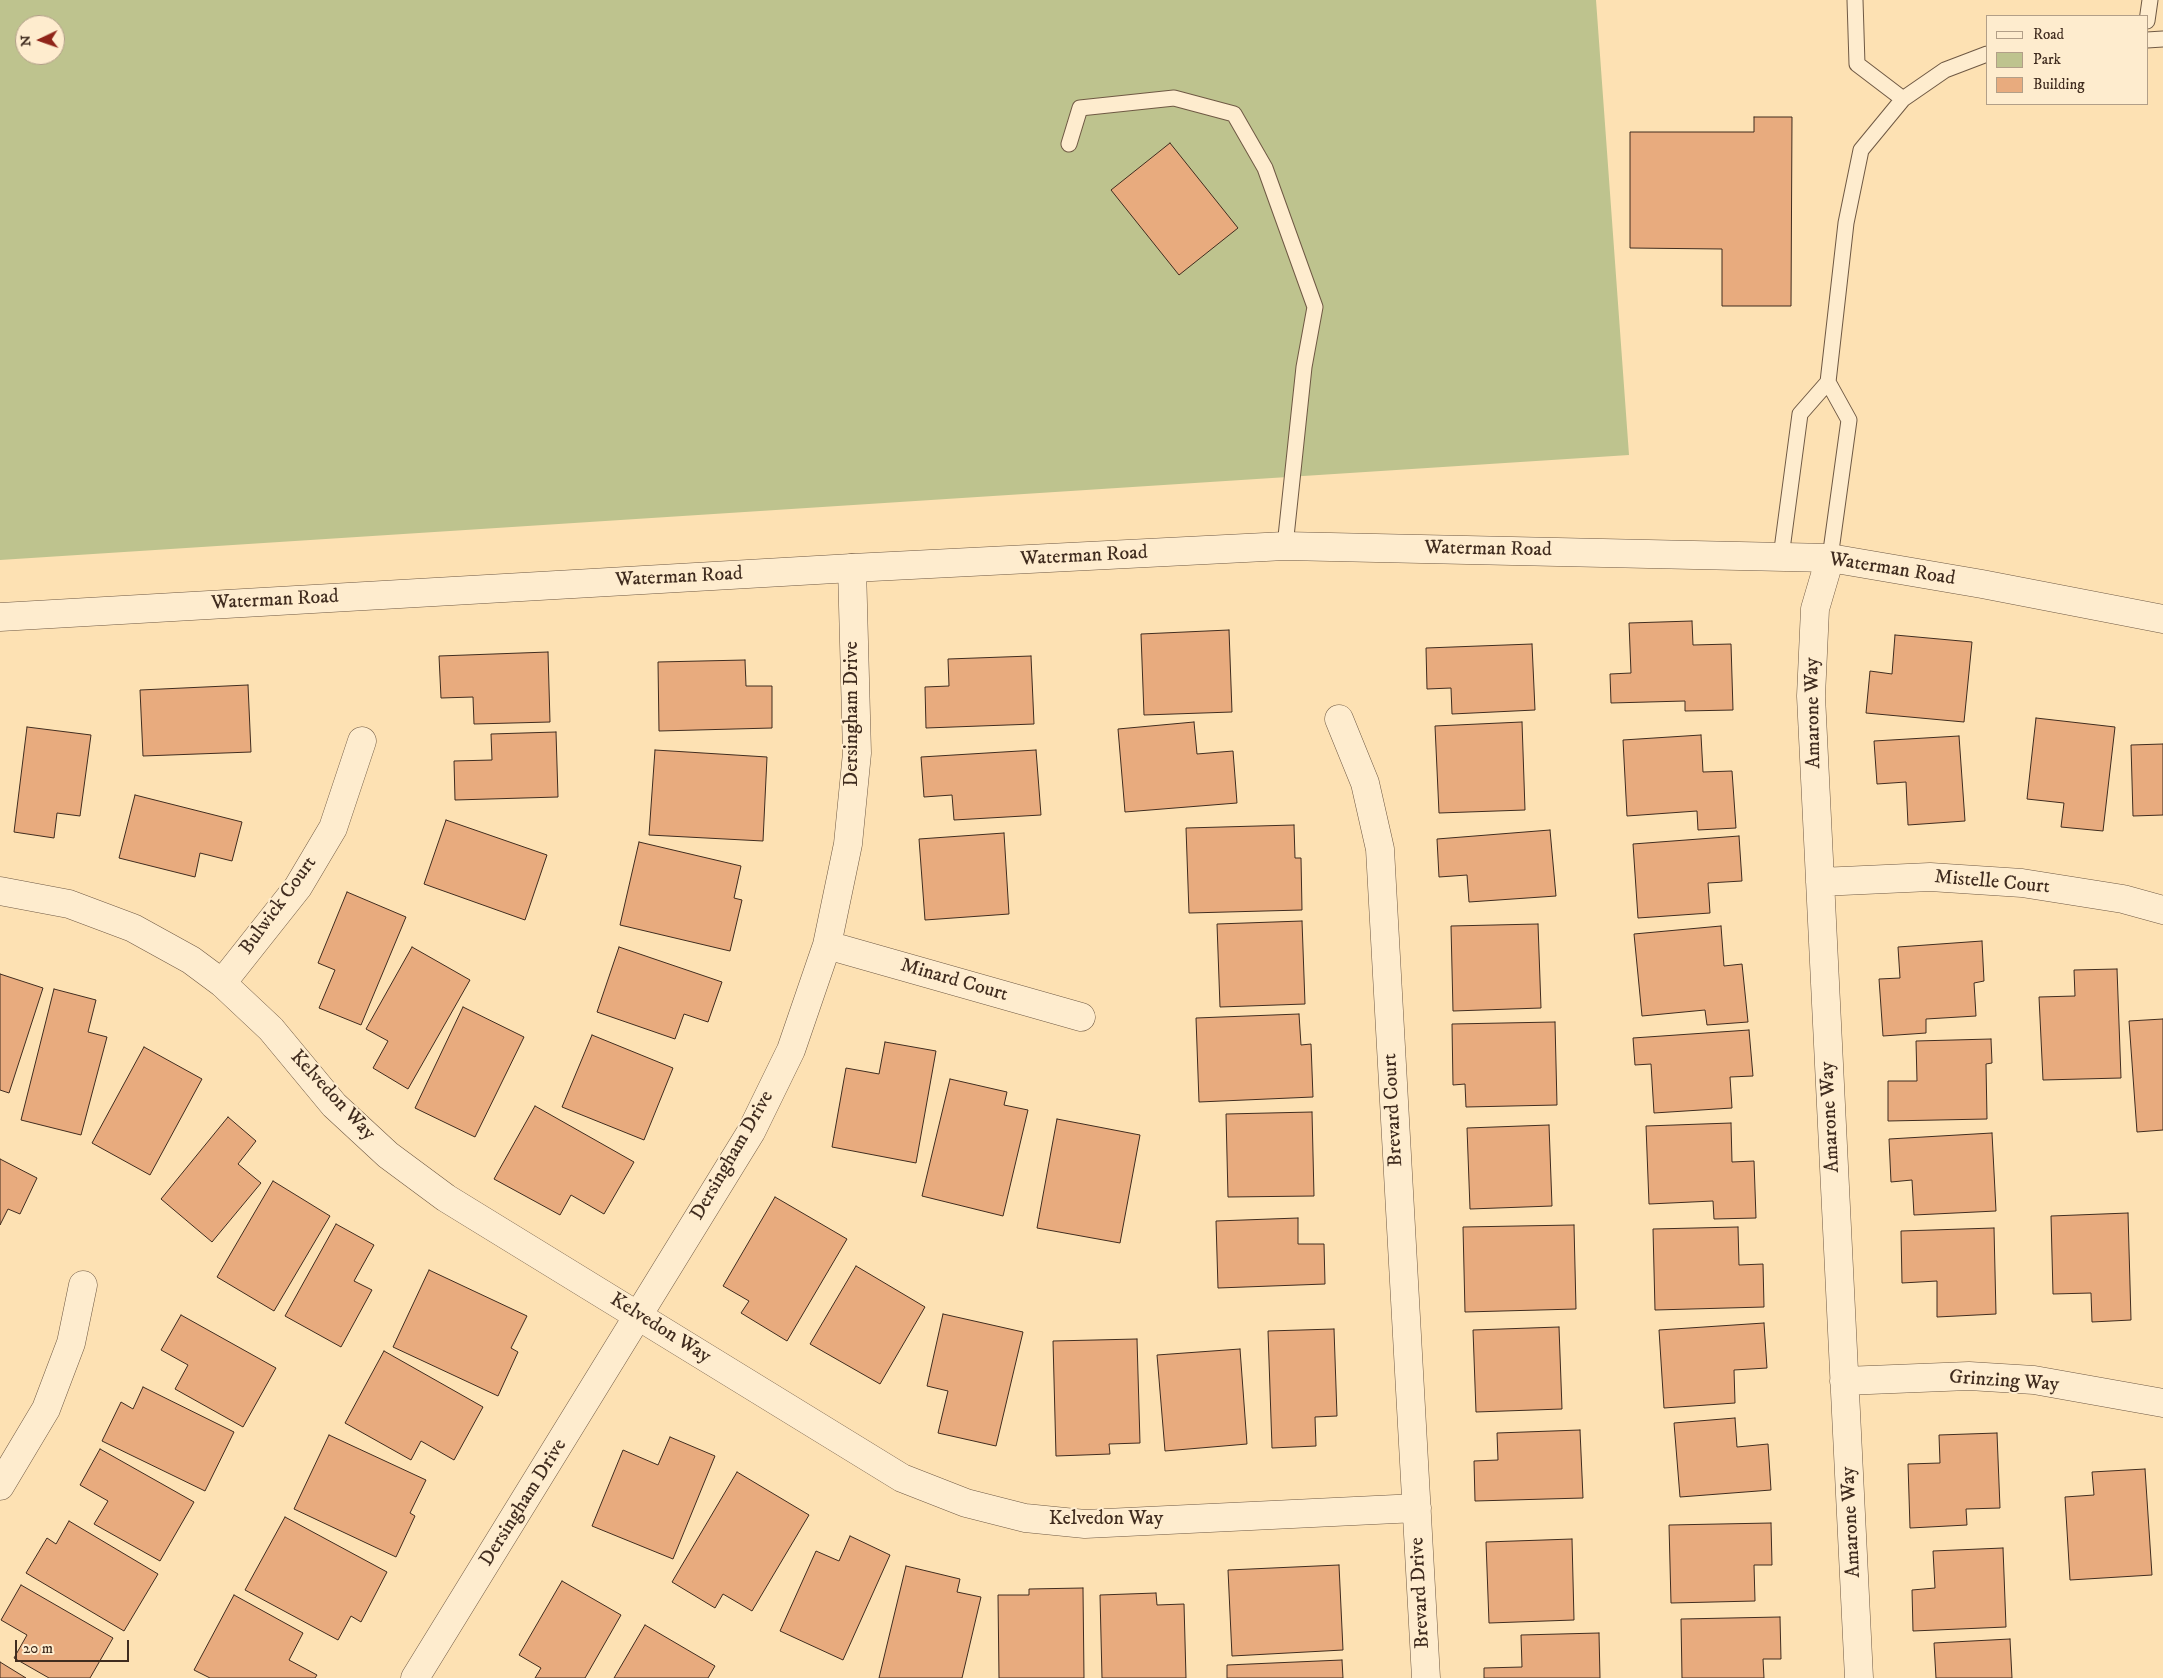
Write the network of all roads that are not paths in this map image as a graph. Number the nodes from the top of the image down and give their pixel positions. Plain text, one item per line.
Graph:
1 (1855, 0) edge
2 (2150, 0) edge
3 (2148, 15) edge
4 (2163, 39) edge
5 (2148, 40) edge
6 (1986, 54) edge
7 (1903, 99) junction
8 (1068, 144) dead end
9 (1828, 382) junction
10 (1285, 546) junction
11 (1781, 557) junction
12 (1830, 558) junction
13 (852, 568) junction
14 (0, 617) edge
15 (2163, 619) edge
16 (1339, 719) dead end
17 (362, 741) dead end
18 (1820, 882) junction
19 (0, 892) edge
20 (2163, 910) edge
21 (827, 945) junction
22 (222, 983) junction
23 (1081, 1017) dead end
24 (83, 1285) dead end
25 (639, 1316) junction
26 (1844, 1381) junction
27 (2163, 1402) edge
28 (0, 1486) edge
29 (1417, 1508) junction
30 (415, 1678) edge
31 (1426, 1678) edge
32 (1860, 1678) edge

1 - 7 lane
2 - 3 lane
4 - 5 lane
6 - 7 lane
7 - 9 lane
8 - 10 lane
9 - 11 lane
9 - 12 lane
10 - 11 street, Waterman Road
10 - 13 street, Waterman Road
11 - 12 street, Waterman Road
12 - 15 street, Waterman Road
12 - 18 street, Amarone Way
13 - 14 street, Waterman Road
13 - 21 street, Dersingham Drive
16 - 29 street, Brevard Court
17 - 22 street, Bulwick Court
18 - 20 street, Mistelle Court
18 - 26 street, Amarone Way
19 - 22 street, Kelvedon Way
21 - 23 street, Minard Court
21 - 25 street, Dersingham Drive
22 - 25 street, Kelvedon Way
24 - 28 street
25 - 29 street, Kelvedon Way
25 - 30 street, Dersingham Drive
26 - 27 street, Grinzing Way
26 - 32 street, Amarone Way
29 - 31 street, Brevard Drive

